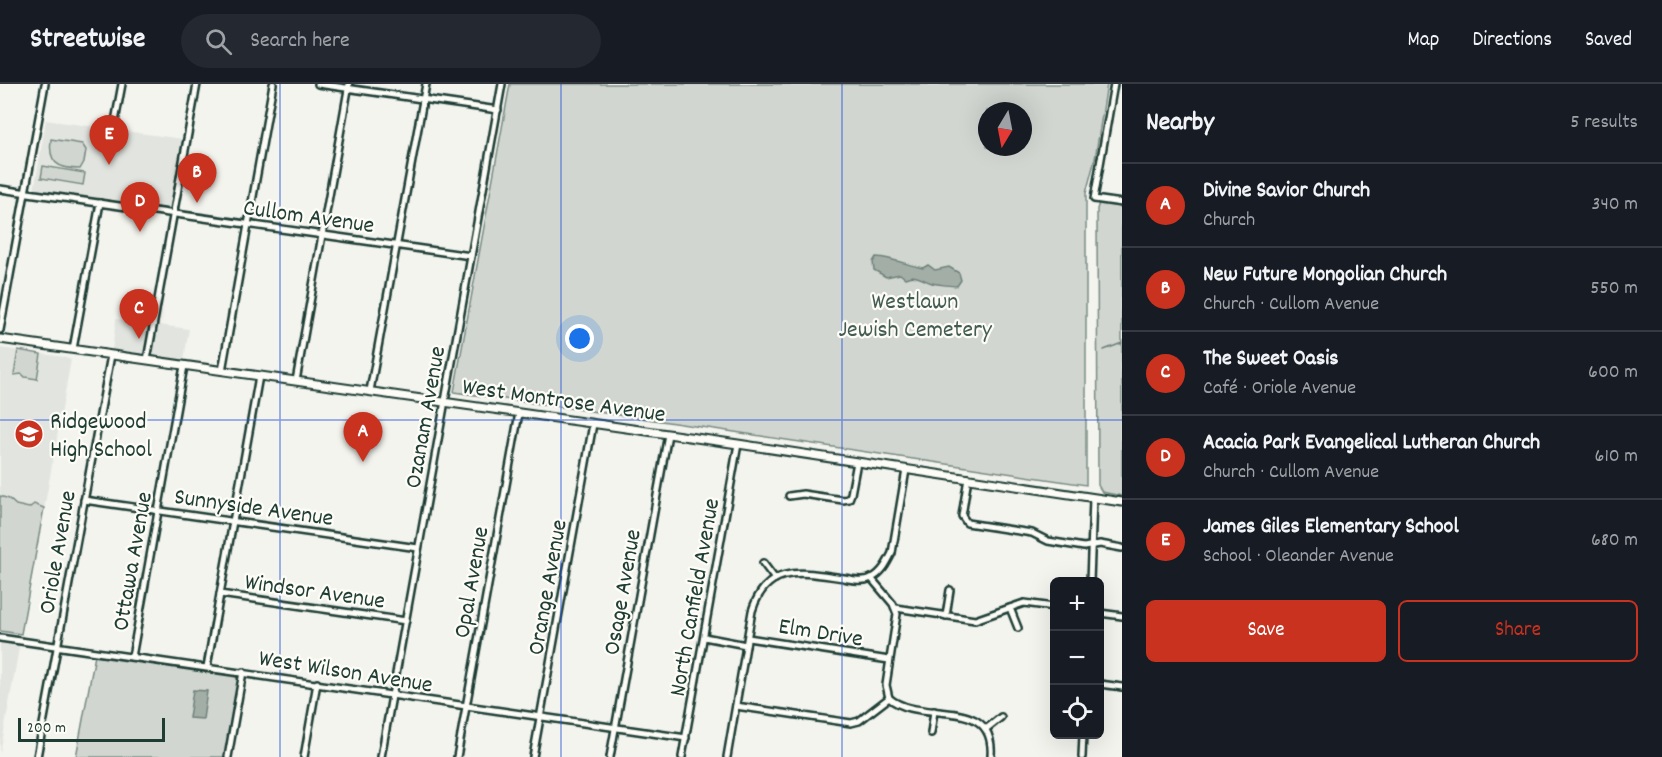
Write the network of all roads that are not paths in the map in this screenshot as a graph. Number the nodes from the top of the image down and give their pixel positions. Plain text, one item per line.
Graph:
1 (45, 84) edge
2 (122, 84) edge
3 (197, 84) edge
4 (273, 84) edge
5 (318, 84) edge
6 (426, 84) edge
7 (502, 84) edge
8 (1114, 84) edge
9 (349, 86) edge
10 (423, 99) junction
11 (498, 110) junction
12 (114, 128) dead end
13 (0, 189) edge
14 (25, 192) junction
15 (100, 203) junction
16 (1122, 203) edge
17 (173, 214) junction
18 (248, 224) junction
19 (322, 235) junction
20 (397, 245) junction
21 (471, 256) junction
22 (0, 330) edge
23 (0, 339) edge
24 (73, 349) junction
25 (111, 355) junction
26 (147, 360) junction
27 (184, 366) junction
28 (222, 371) junction
29 (259, 376) junction
30 (296, 381) junction
31 (370, 391) junction
32 (445, 402) junction
33 (519, 413) junction
34 (593, 424) junction
35 (668, 434) junction
36 (738, 444) junction
37 (857, 462) junction
38 (906, 470) junction
39 (968, 478) junction
40 (789, 496) dead end
41 (1093, 498) junction
42 (84, 500) junction
43 (1122, 502) edge
44 (158, 511) junction
45 (233, 521) junction
46 (1093, 546) junction
47 (418, 548) junction
48 (1122, 548) edge
49 (764, 563) dead end
50 (1090, 577) edge
51 (871, 578) junction
52 (775, 579) junction
53 (950, 590) dead end
54 (220, 594) junction
55 (1050, 606) edge
56 (896, 608) junction
57 (1010, 608) junction
58 (1104, 614) edge
59 (946, 616) junction
60 (1122, 616) edge
61 (405, 621) junction
62 (1018, 628) dead end
63 (704, 637) junction
64 (0, 638) edge
65 (748, 638) junction
66 (746, 645) junction
67 (57, 646) junction
68 (132, 657) junction
69 (889, 660) junction
70 (207, 668) junction
71 (243, 672) junction
72 (317, 683) junction
73 (1104, 685) edge
74 (1122, 687) edge
75 (392, 694) junction
76 (889, 698) junction
77 (466, 706) junction
78 (736, 706) junction
79 (934, 711) junction
80 (541, 716) junction
81 (1001, 717) dead end
82 (615, 727) junction
83 (986, 729) junction
84 (931, 733) dead end
85 (686, 738) junction
86 (1083, 739) edge
87 (37, 757) edge
88 (228, 757) edge
89 (304, 757) edge
90 (381, 757) edge
91 (457, 757) edge
92 (533, 757) edge
93 (609, 757) edge
94 (682, 757) edge
95 (727, 757) edge
96 (991, 757) edge
97 (1082, 757) edge

1 - 14 street
2 - 12 street
3 - 17 street
4 - 18 street
5 - 9 street
6 - 10 street
7 - 11 street, Ozanam Avenue
8 - 16 street
9 - 10 street
9 - 19 street
10 - 11 street
10 - 20 street
11 - 21 street, Ozanam Avenue
13 - 14 street, Cullom Avenue
14 - 15 street, Cullom Avenue
14 - 22 street
15 - 17 street, Cullom Avenue
15 - 24 street
17 - 18 street, Cullom Avenue
17 - 26 street
18 - 19 street, Cullom Avenue
18 - 28 street
19 - 20 street, Cullom Avenue
19 - 30 street
20 - 21 street, Cullom Avenue
20 - 31 street
21 - 32 street, Ozanam Avenue
23 - 24 street, West Montrose Avenue
24 - 25 street, West Montrose Avenue
25 - 26 street, West Montrose Avenue
25 - 42 street, Oriole Avenue
26 - 27 street, West Montrose Avenue
27 - 28 street, West Montrose Avenue
27 - 44 street, Ottawa Avenue
28 - 29 street, West Montrose Avenue
29 - 30 street, West Montrose Avenue
29 - 45 street
30 - 31 street, West Montrose Avenue
31 - 32 street, West Montrose Avenue
32 - 33 street, West Montrose Avenue
32 - 47 street, Ozanam Avenue
33 - 34 street, West Montrose Avenue
33 - 77 street, Opal Avenue
34 - 35 street, West Montrose Avenue
34 - 80 street, Orange Avenue
35 - 36 street, West Montrose Avenue
35 - 82 street, Osage Avenue
36 - 37 street, West Montrose Avenue
36 - 63 street, North Canfield Avenue
37 - 38 street, West Montrose Avenue
37 - 40 street
38 - 39 street, West Montrose Avenue
38 - 51 street
39 - 41 street, West Montrose Avenue
39 - 46 street
41 - 43 street, West Montrose Avenue
41 - 46 street
42 - 44 street, Sunnyside Avenue
42 - 67 street, Oriole Avenue
44 - 45 street, Sunnyside Avenue
44 - 68 street, Ottawa Avenue
45 - 47 street, Sunnyside Avenue
45 - 54 street
46 - 48 street
46 - 50 street
47 - 61 street, Ozanam Avenue
49 - 52 street
51 - 52 street
51 - 56 street
52 - 65 street
53 - 59 street
54 - 61 street, Windsor Avenue
54 - 70 street
55 - 57 street
56 - 59 street
56 - 69 street
57 - 59 street
57 - 62 street
58 - 60 street
61 - 75 street, Ozanam Avenue
63 - 66 street, Elm Drive
63 - 85 street, North Canfield Avenue
64 - 67 street, West Wilson Avenue
65 - 66 street
65 - 69 street, Elm Drive
66 - 78 street
67 - 68 street, West Wilson Avenue
67 - 87 street, Oriole Avenue
68 - 70 street, West Wilson Avenue
69 - 76 street
70 - 71 street, West Wilson Avenue
71 - 72 street, West Wilson Avenue
71 - 88 street
72 - 75 street, West Wilson Avenue
72 - 89 street
73 - 74 street
75 - 77 street, West Wilson Avenue
75 - 90 street, Ozanam Avenue
76 - 78 street
76 - 79 street
77 - 80 street, West Wilson Avenue
77 - 91 street, Opal Avenue
78 - 95 street
79 - 83 street
79 - 84 street
80 - 82 street, West Wilson Avenue
80 - 92 street, Orange Avenue
81 - 83 street
82 - 85 street, West Wilson Avenue
82 - 93 street, Osage Avenue
83 - 96 street
85 - 94 street, North Canfield Avenue
86 - 97 street

